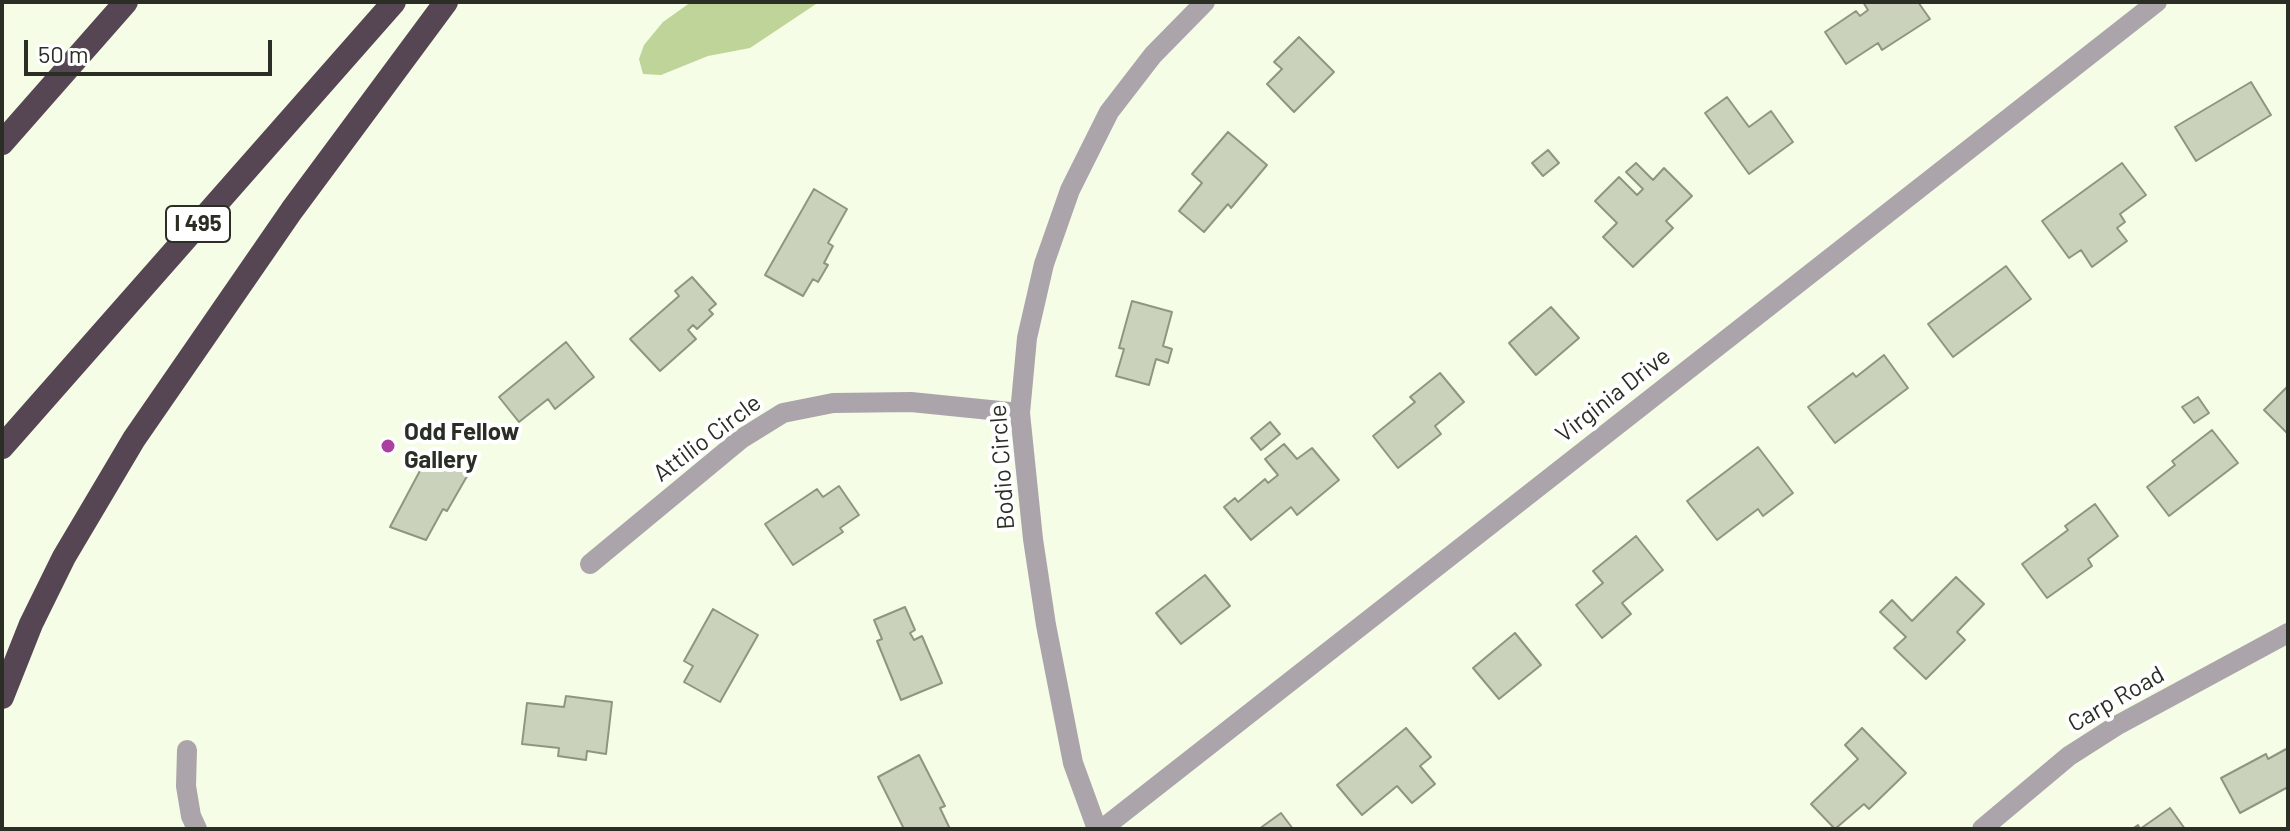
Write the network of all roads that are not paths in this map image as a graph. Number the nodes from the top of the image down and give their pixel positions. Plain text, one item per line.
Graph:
1 (126, 2) edge
2 (394, 2) edge
3 (446, 2) edge
4 (1205, 2) edge
5 (2157, 2) edge
6 (2, 143) edge
7 (1020, 413) junction
8 (2, 447) edge
9 (590, 564) dead end
10 (2288, 633) edge
11 (2, 697) edge
12 (187, 750) dead end
13 (197, 829) edge
14 (1100, 829) edge
15 (1982, 829) edge

1 - 6 highway
2 - 8 highway, I 495
3 - 11 highway
4 - 7 street, Bodio Circle
5 - 14 street, Virginia Drive
7 - 9 street, Attilio Circle
7 - 14 street, Bodio Circle
10 - 15 street, Carp Road
12 - 13 street

